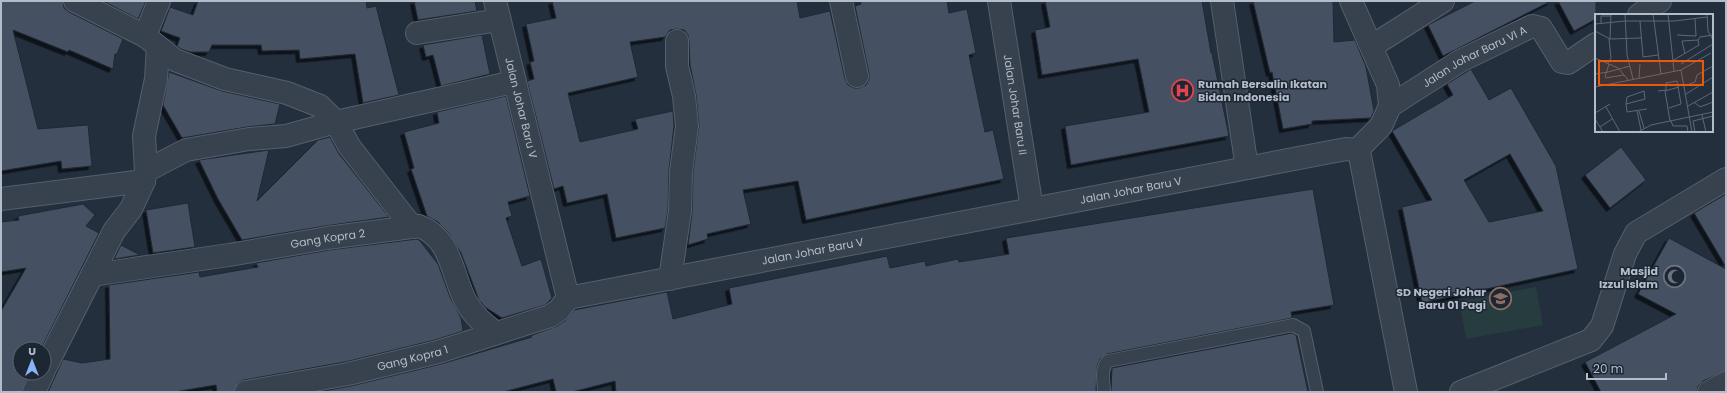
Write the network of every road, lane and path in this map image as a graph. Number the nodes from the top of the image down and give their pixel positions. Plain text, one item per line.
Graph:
1 (75, 1) edge
2 (159, 1) edge
3 (841, 1) edge
4 (999, 1) edge
5 (1222, 1) edge
6 (1351, 1) edge
7 (1443, 1) edge
8 (1660, 1) edge
9 (497, 10) edge
10 (1640, 14) edge
11 (417, 33) dead end
12 (678, 41) dead end
13 (152, 42) junction
14 (1595, 45) edge
15 (1372, 46) junction
16 (857, 76) dead end
17 (513, 82) junction
18 (1390, 106) junction
19 (336, 122) junction
20 (1357, 150) junction
21 (1246, 168) junction
22 (145, 176) junction
23 (1726, 179) edge
24 (1, 199) edge
25 (1032, 209) junction
26 (412, 227) junction
27 (97, 275) junction
28 (670, 278) junction
29 (568, 298) junction
30 (496, 333) junction
31 (52, 356) edge
32 (39, 381) edge
33 (1726, 383) edge
34 (34, 392) edge
35 (246, 392) edge
36 (1104, 392) edge
37 (1317, 392) edge
38 (1406, 392) edge
39 (1461, 392) edge
40 (1709, 392) edge

1 - 13 street
2 - 13 street
3 - 16 street
4 - 25 street, Jalan Johar Baru II
5 - 21 street
6 - 15 street
7 - 15 street
8 - 10 street
9 - 11 street
9 - 17 street, Jalan Johar Baru V
12 - 28 street
13 - 19 street
13 - 22 street
14 - 18 street, Jalan Johar Baru VI A
15 - 18 street
17 - 19 street
17 - 29 street, Jalan Johar Baru V
18 - 20 street
19 - 22 street
19 - 26 street
20 - 21 street, Jalan Johar Baru V
20 - 38 street
21 - 25 street, Jalan Johar Baru V
22 - 24 street
22 - 27 street
23 - 39 street
25 - 28 street, Jalan Johar Baru V
26 - 27 street, Gang Kopra 2
26 - 30 street, Gang Kopra 2
27 - 31 street
28 - 29 street, Jalan Johar Baru V
29 - 30 street, Gang Kopra 1
30 - 35 street, Gang Kopra 1
32 - 34 street
33 - 40 street
36 - 37 lane

